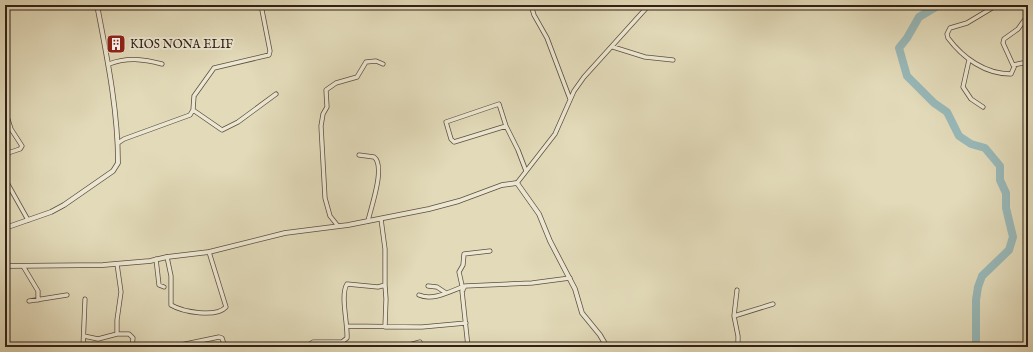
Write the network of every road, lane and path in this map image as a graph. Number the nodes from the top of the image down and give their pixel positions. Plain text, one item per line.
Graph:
1 (97, 5) edge
2 (261, 5) edge
3 (531, 5) edge
4 (649, 5) edge
5 (997, 5) edge
6 (1028, 16) edge
7 (613, 47) junction
8 (673, 60) dead end
9 (969, 60) junction
10 (1028, 62) edge
11 (109, 64) junction
12 (162, 64) dead end
13 (383, 64) dead end
14 (1015, 65) junction
15 (276, 94) dead end
16 (570, 99) junction
17 (983, 107) dead end
18 (5, 110) edge
19 (193, 110) junction
20 (506, 126) junction
21 (118, 143) junction
22 (5, 154) edge
23 (359, 156) dead end
24 (526, 171) junction
25 (5, 179) edge
26 (517, 183) junction
27 (381, 219) junction
28 (28, 220) junction
29 (368, 221) junction
30 (338, 226) junction
31 (5, 228) edge
32 (490, 250) dead end
33 (209, 252) junction
34 (167, 257) junction
35 (156, 259) junction
36 (117, 264) junction
37 (5, 266) edge
38 (23, 266) junction
39 (570, 278) junction
40 (385, 285) junction
41 (428, 286) dead end
42 (164, 287) dead end
43 (462, 288) junction
44 (737, 290) dead end
45 (446, 292) junction
46 (67, 295) dead end
47 (419, 295) dead end
48 (86, 299) dead end
49 (38, 300) junction
50 (29, 301) dead end
51 (773, 304) dead end
52 (734, 316) junction
53 (466, 323) junction
54 (347, 326) junction
55 (385, 327) junction
56 (117, 334) junction
57 (84, 336) junction
58 (420, 342) dead end
59 (83, 347) edge
60 (132, 347) edge
61 (171, 347) edge
62 (225, 347) edge
63 (309, 347) edge
64 (402, 347) edge
65 (468, 347) edge
66 (606, 347) edge
67 (738, 347) edge

1 - 11 street
2 - 19 street
3 - 16 street
4 - 7 street
5 - 9 street
6 - 14 street
7 - 8 street
7 - 16 street
9 - 14 street
9 - 17 street
10 - 14 street
11 - 12 street
11 - 21 street
13 - 30 street
15 - 19 street
16 - 24 street
18 - 22 street
19 - 21 street
20 - 20 street
20 - 24 street
21 - 28 street
23 - 29 street
24 - 26 street
25 - 28 street
26 - 27 street
26 - 39 street
27 - 29 street
27 - 40 street
28 - 31 street
29 - 30 street
30 - 33 street
32 - 43 street
33 - 34 street
33 - 34 street
34 - 35 street
35 - 36 street
35 - 42 street
36 - 38 street
36 - 56 street
37 - 38 street
38 - 49 street
39 - 43 street
39 - 66 street
40 - 54 street
40 - 55 street
41 - 45 street
43 - 45 street
43 - 53 street
44 - 52 street
45 - 47 street
46 - 49 street
48 - 57 street
49 - 50 street
51 - 52 street
52 - 67 street
53 - 55 street
53 - 65 street
54 - 55 street
54 - 63 street
56 - 57 street
56 - 60 street
57 - 59 street
58 - 64 street
61 - 62 street

